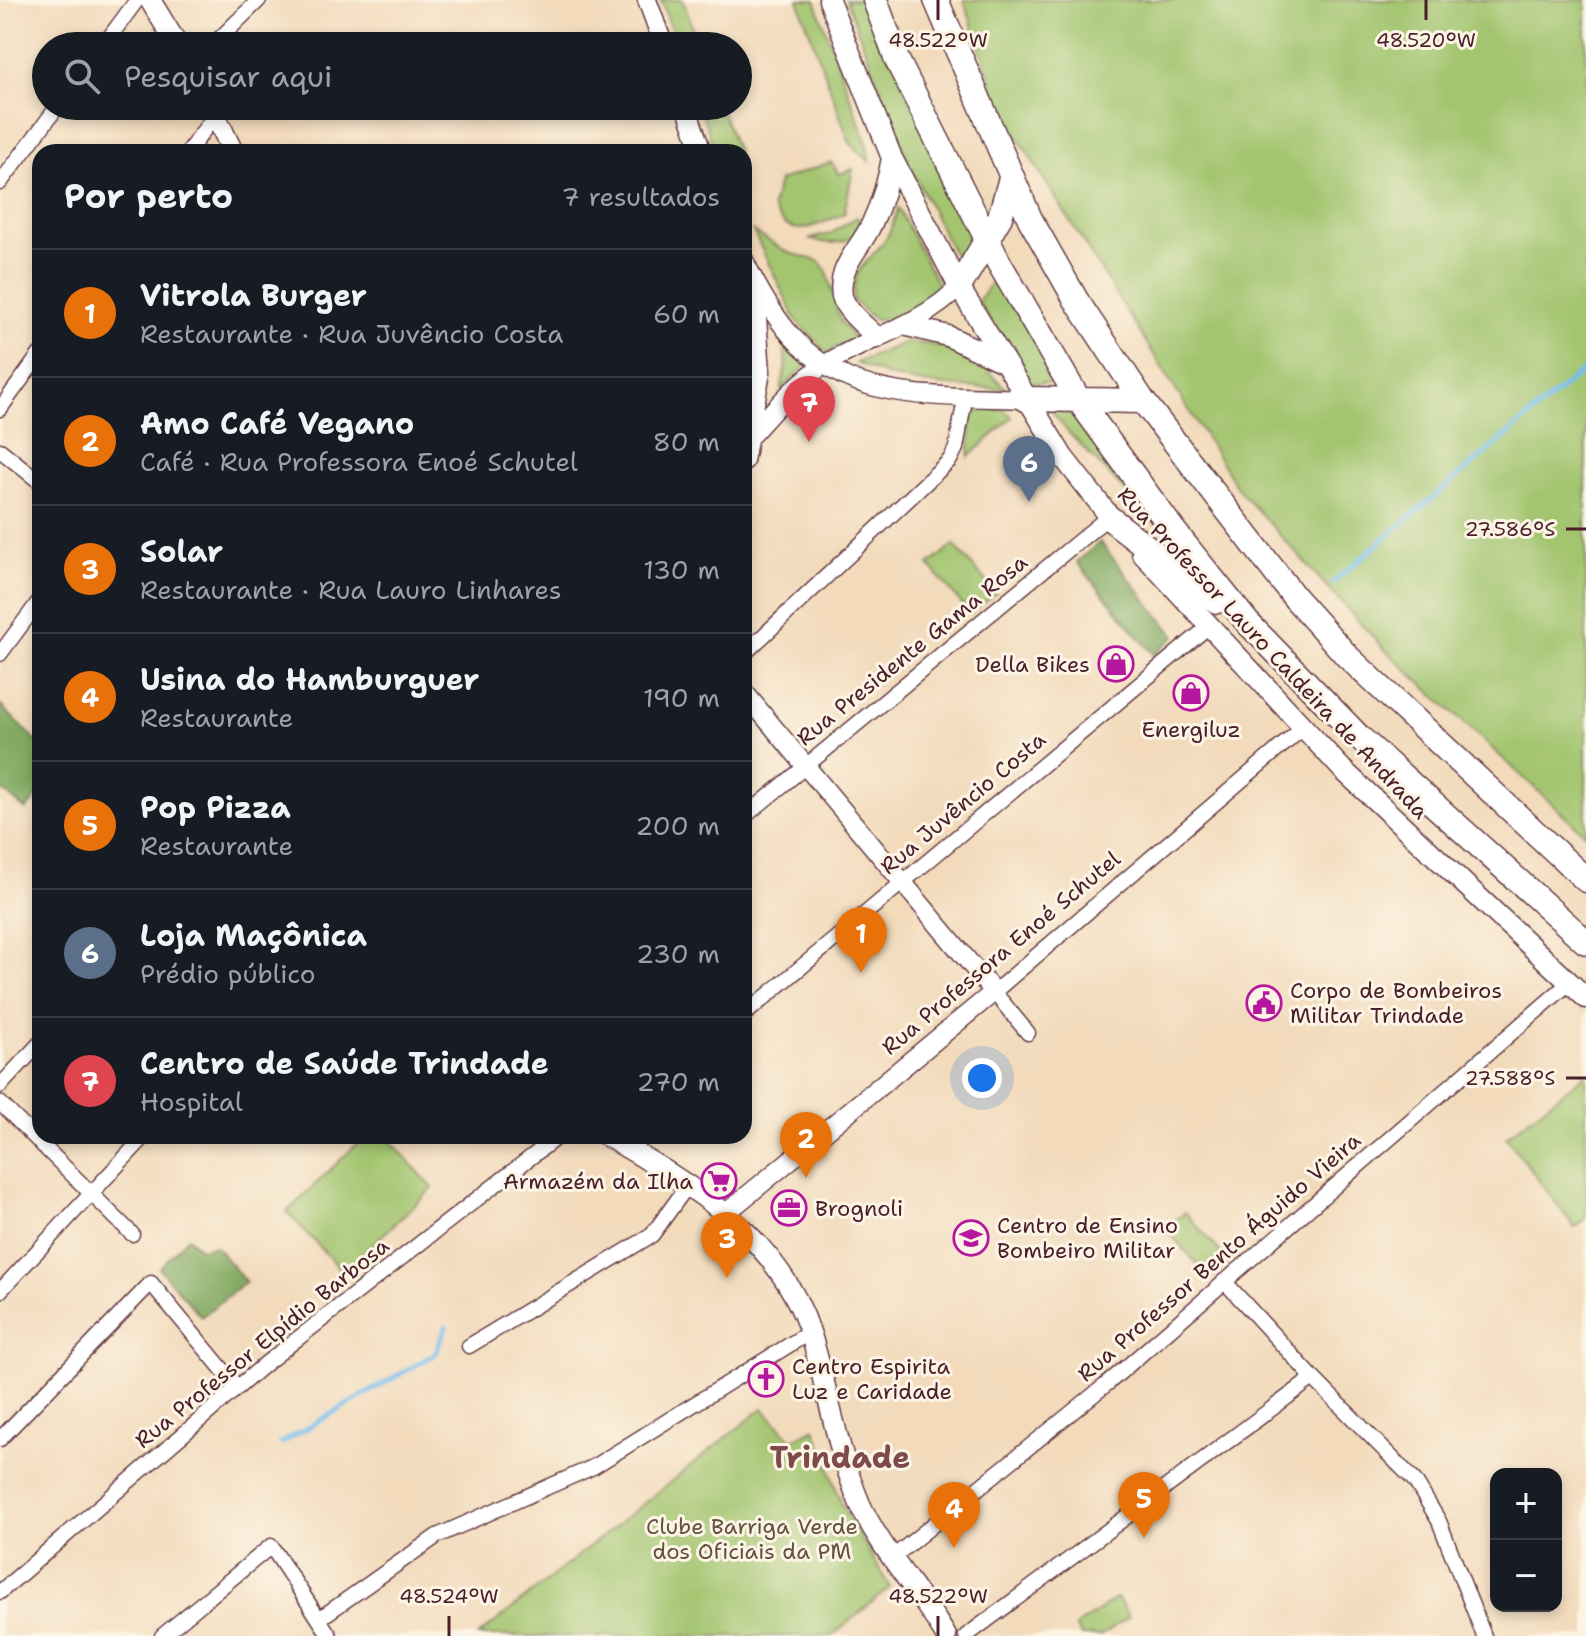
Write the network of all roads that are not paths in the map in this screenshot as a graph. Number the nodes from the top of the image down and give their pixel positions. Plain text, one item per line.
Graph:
1 (137, 0) edge
2 (150, 0) edge
3 (259, 0) edge
4 (647, 0) edge
5 (829, 0) edge
6 (875, 0) edge
7 (936, 0) edge
8 (113, 32) edge
9 (169, 32) edge
10 (226, 32) edge
11 (659, 32) edge
12 (47, 120) edge
13 (207, 120) edge
14 (218, 120) edge
15 (691, 120) edge
16 (193, 144) edge
17 (229, 144) edge
18 (699, 144) edge
19 (892, 158) junction
20 (1011, 178) junction
21 (0, 183) edge
22 (988, 241) junction
23 (752, 275) edge
24 (959, 287) junction
25 (752, 292) edge
26 (908, 326) junction
27 (877, 338) junction
28 (1003, 362) junction
29 (32, 365) edge
30 (823, 366) junction
31 (965, 399) junction
32 (1026, 399) junction
33 (1143, 401) junction
34 (1080, 402) junction
35 (0, 409) edge
36 (752, 434) joint
37 (0, 450) edge
38 (32, 476) edge
39 (1108, 517) junction
40 (32, 611) edge
41 (1247, 622) junction
42 (1209, 626) junction
43 (752, 646) edge
44 (0, 654) edge
45 (752, 702) edge
46 (1304, 727) junction
47 (806, 766) junction
48 (752, 810) edge
49 (1586, 880) edge
50 (902, 883) junction
51 (1586, 942) edge
52 (1569, 983) junction
53 (994, 992) junction
54 (1586, 998) edge
55 (752, 1008) edge
56 (1028, 1033) dead end
57 (32, 1052) edge
58 (0, 1086) edge
59 (0, 1103) edge
60 (32, 1135) edge
61 (41, 1144) edge
62 (138, 1144) edge
63 (548, 1144) edge
64 (620, 1144) edge
65 (688, 1185) junction
66 (91, 1194) junction
67 (726, 1213) junction
68 (132, 1234) dead end
69 (1224, 1281) junction
70 (0, 1291) edge
71 (810, 1332) junction
72 (469, 1346) dead end
73 (1313, 1378) junction
74 (237, 1387) junction
75 (0, 1439) edge
76 (892, 1558) junction
77 (0, 1592) edge
78 (319, 1619) junction
79 (162, 1636) edge
80 (330, 1636) edge
81 (946, 1636) edge
82 (966, 1636) edge
83 (1484, 1636) edge

1 - 8 street
2 - 9 main road
3 - 10 street
4 - 11 street
5 - 19 main road, Rua Professor Lauro Caldeira de Andrada
6 - 22 main road
7 - 20 main road
12 - 21 street
13 - 16 street
14 - 17 main road
15 - 18 street
19 - 24 main road, Rua Professor Lauro Caldeira de Andrada
19 - 27 main road
20 - 22 main road
20 - 33 main road
22 - 24 main road
22 - 34 main road
23 - 30 street
24 - 26 street
24 - 28 main road, Rua Professor Lauro Caldeira de Andrada
25 - 36 street
26 - 27 street
26 - 28 main road
27 - 30 street
28 - 32 main road, Rua Professor Lauro Caldeira de Andrada
29 - 35 street
30 - 31 street
30 - 36 street
31 - 32 street
31 - 43 street
32 - 34 main road
32 - 39 main road, Rua Professor Lauro Caldeira de Andrada
33 - 34 main road
33 - 49 main road
34 - 41 main road
37 - 38 street
39 - 41 main road
39 - 42 main road, Rua Professor Lauro Caldeira de Andrada
39 - 47 street, Rua Presidente Gama Rosa
40 - 44 street
41 - 51 main road
42 - 46 main road, Rua Professor Lauro Caldeira de Andrada
42 - 50 street, Rua Juvêncio Costa
45 - 47 street
46 - 52 main road, Rua Professor Lauro Caldeira de Andrada
46 - 53 street, Rua Professora Enoé Schutel
47 - 48 street, Rua Presidente Gama Rosa
47 - 50 street
50 - 53 street
50 - 55 street, Rua Juvêncio Costa
52 - 54 main road, Rua Professor Lauro Caldeira de Andrada
52 - 69 street, Rua Professor Bento Águido Vieira
53 - 56 street
53 - 67 street, Rua Professora Enoé Schutel
57 - 58 street
59 - 60 street
61 - 66 street
62 - 66 street
63 - 74 street, Rua Professor Elpídio Barbosa
64 - 65 main road
65 - 67 main road
65 - 72 street
66 - 68 street
66 - 70 street
67 - 71 main road
69 - 73 street
69 - 76 street, Rua Professor Bento Águido Vieira
71 - 76 main road
71 - 78 street
73 - 82 street
73 - 83 street
74 - 75 street
74 - 77 street, Rua Professor Elpídio Barbosa
76 - 81 main road
78 - 79 street
78 - 80 street

